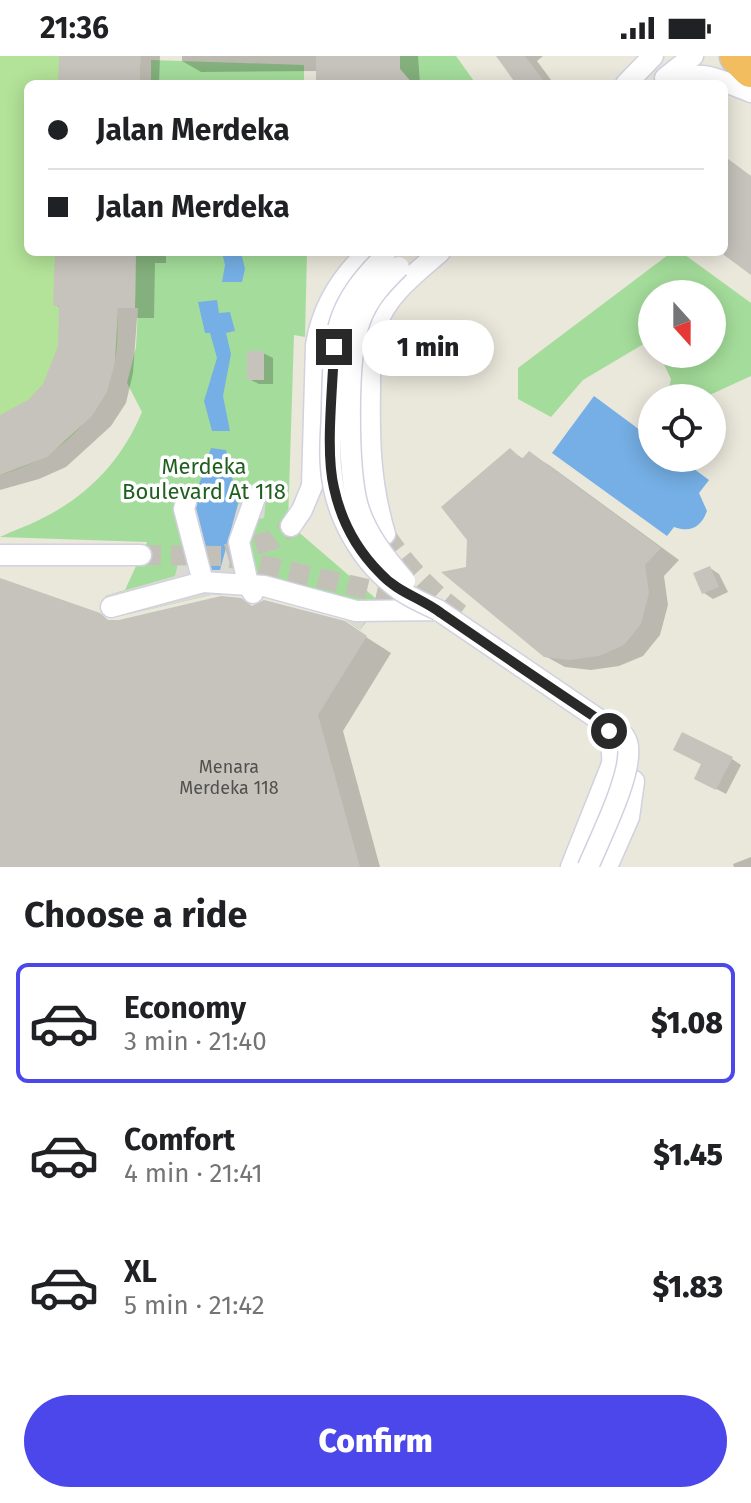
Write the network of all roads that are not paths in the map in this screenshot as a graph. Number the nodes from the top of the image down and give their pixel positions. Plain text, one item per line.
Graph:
1 (693, 56) edge
2 (738, 56) edge
3 (651, 57) edge
4 (751, 69) edge
5 (630, 80) edge
6 (663, 80) edge
7 (679, 80) edge
8 (716, 80) edge
9 (728, 84) edge
10 (751, 92) edge
11 (435, 256) edge
12 (385, 257) edge
13 (186, 502) dead end
14 (260, 503) dead end
15 (291, 526) tunnel mouth
16 (385, 534) tunnel mouth
17 (0, 555) edge
18 (141, 555) tunnel mouth
19 (203, 582) junction
20 (252, 590) junction
21 (111, 607) dead end
22 (438, 610) junction
23 (604, 723) junction
24 (634, 781) dead end
25 (571, 867) edge
26 (588, 867) edge
27 (607, 867) edge

1 - 6 street
2 - 4 highway
3 - 5 street
7 - 8 street
9 - 10 street
11 - 16 street
12 - 15 street
12 - 22 street, bridge
13 - 19 street
14 - 20 street
17 - 18 street
19 - 20 street
19 - 21 street
20 - 22 street
22 - 23 street
23 - 25 street
23 - 26 street, bridge
24 - 27 street

